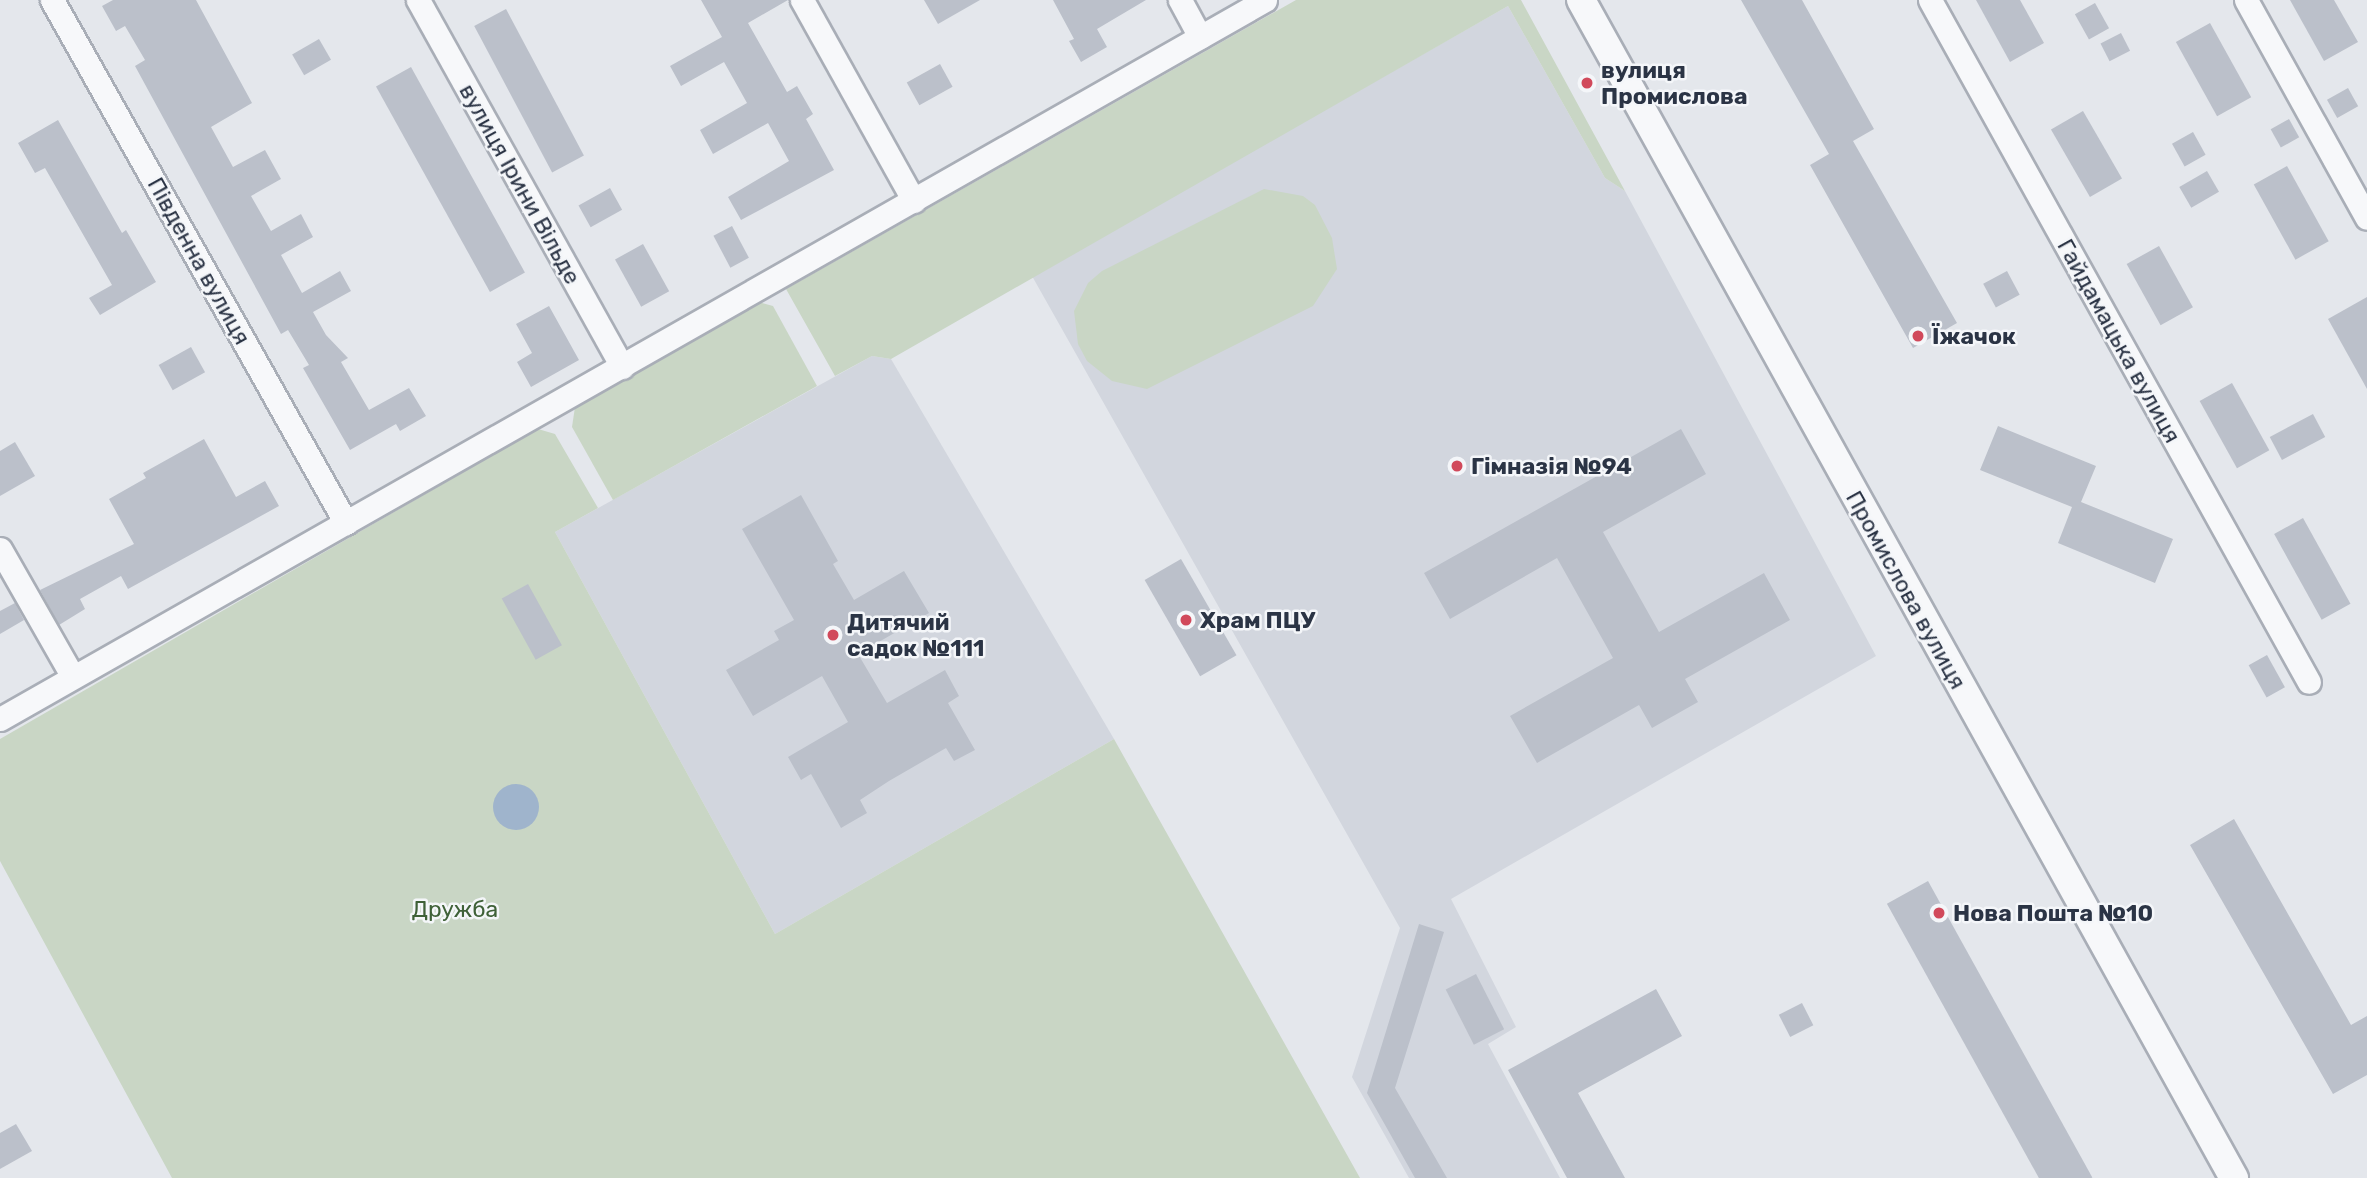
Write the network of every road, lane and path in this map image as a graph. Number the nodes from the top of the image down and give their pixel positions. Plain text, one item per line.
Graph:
1 (52, 0) edge
2 (418, 0) edge
3 (802, 0) edge
4 (1180, 0) edge
5 (1265, 0) edge
6 (1581, 0) edge
7 (1930, 0) edge
8 (2246, 0) edge
9 (1200, 37) junction
10 (914, 201) junction
11 (2367, 218) edge
12 (622, 367) junction
13 (346, 523) junction
14 (0, 549) edge
15 (73, 677) junction
16 (2309, 682) dead end
17 (0, 719) edge
18 (2234, 1178) edge

1 - 13 street, Південна вулиця
2 - 12 street, вулиця Ірини Вільде
3 - 10 street
4 - 9 street
5 - 9 street
6 - 18 street, Промислова вулиця
7 - 16 street, Гайдамацька вулиця
8 - 11 street
9 - 10 street
10 - 12 street
12 - 13 street
13 - 15 street
14 - 15 street
15 - 17 street

